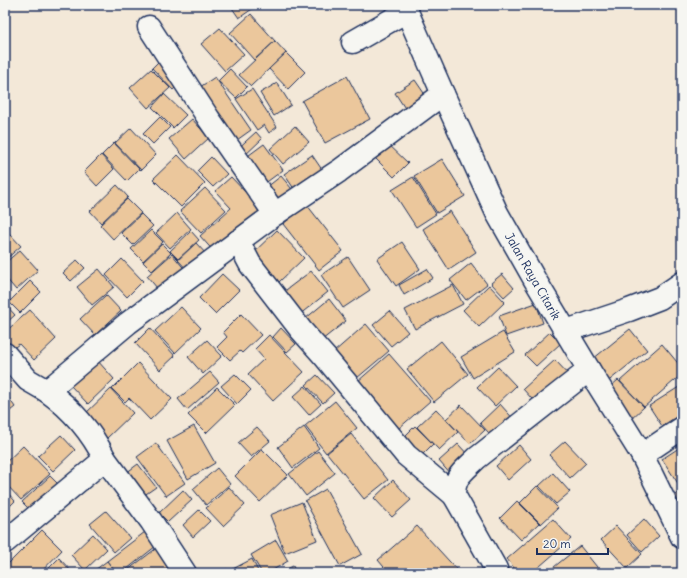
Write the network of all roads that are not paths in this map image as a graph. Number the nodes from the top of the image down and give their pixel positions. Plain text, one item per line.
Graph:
1 (406, 8) edge
2 (149, 28) dead end
3 (353, 42) dead end
4 (443, 94) junction
5 (275, 214) junction
6 (238, 241) junction
7 (682, 283) edge
8 (566, 331) junction
9 (5, 354) edge
10 (589, 370) junction
11 (47, 391) junction
12 (682, 428) edge
13 (642, 455) junction
14 (105, 459) junction
15 (454, 495) junction
16 (682, 537) edge
17 (5, 542) edge
18 (185, 573) edge
19 (495, 573) edge

1 - 3 street
1 - 4 street, Jalan Raya Citarik
2 - 5 street
4 - 5 street
4 - 8 street, Jalan Raya Citarik
5 - 6 street
6 - 11 street
6 - 15 street
7 - 8 street
8 - 10 street, Jalan Raya Citarik
9 - 11 street
10 - 13 street, Jalan Raya Citarik
10 - 15 street
11 - 14 street
12 - 13 street
13 - 16 street, Jalan Raya Citarik
14 - 17 street
14 - 18 street
15 - 19 street

